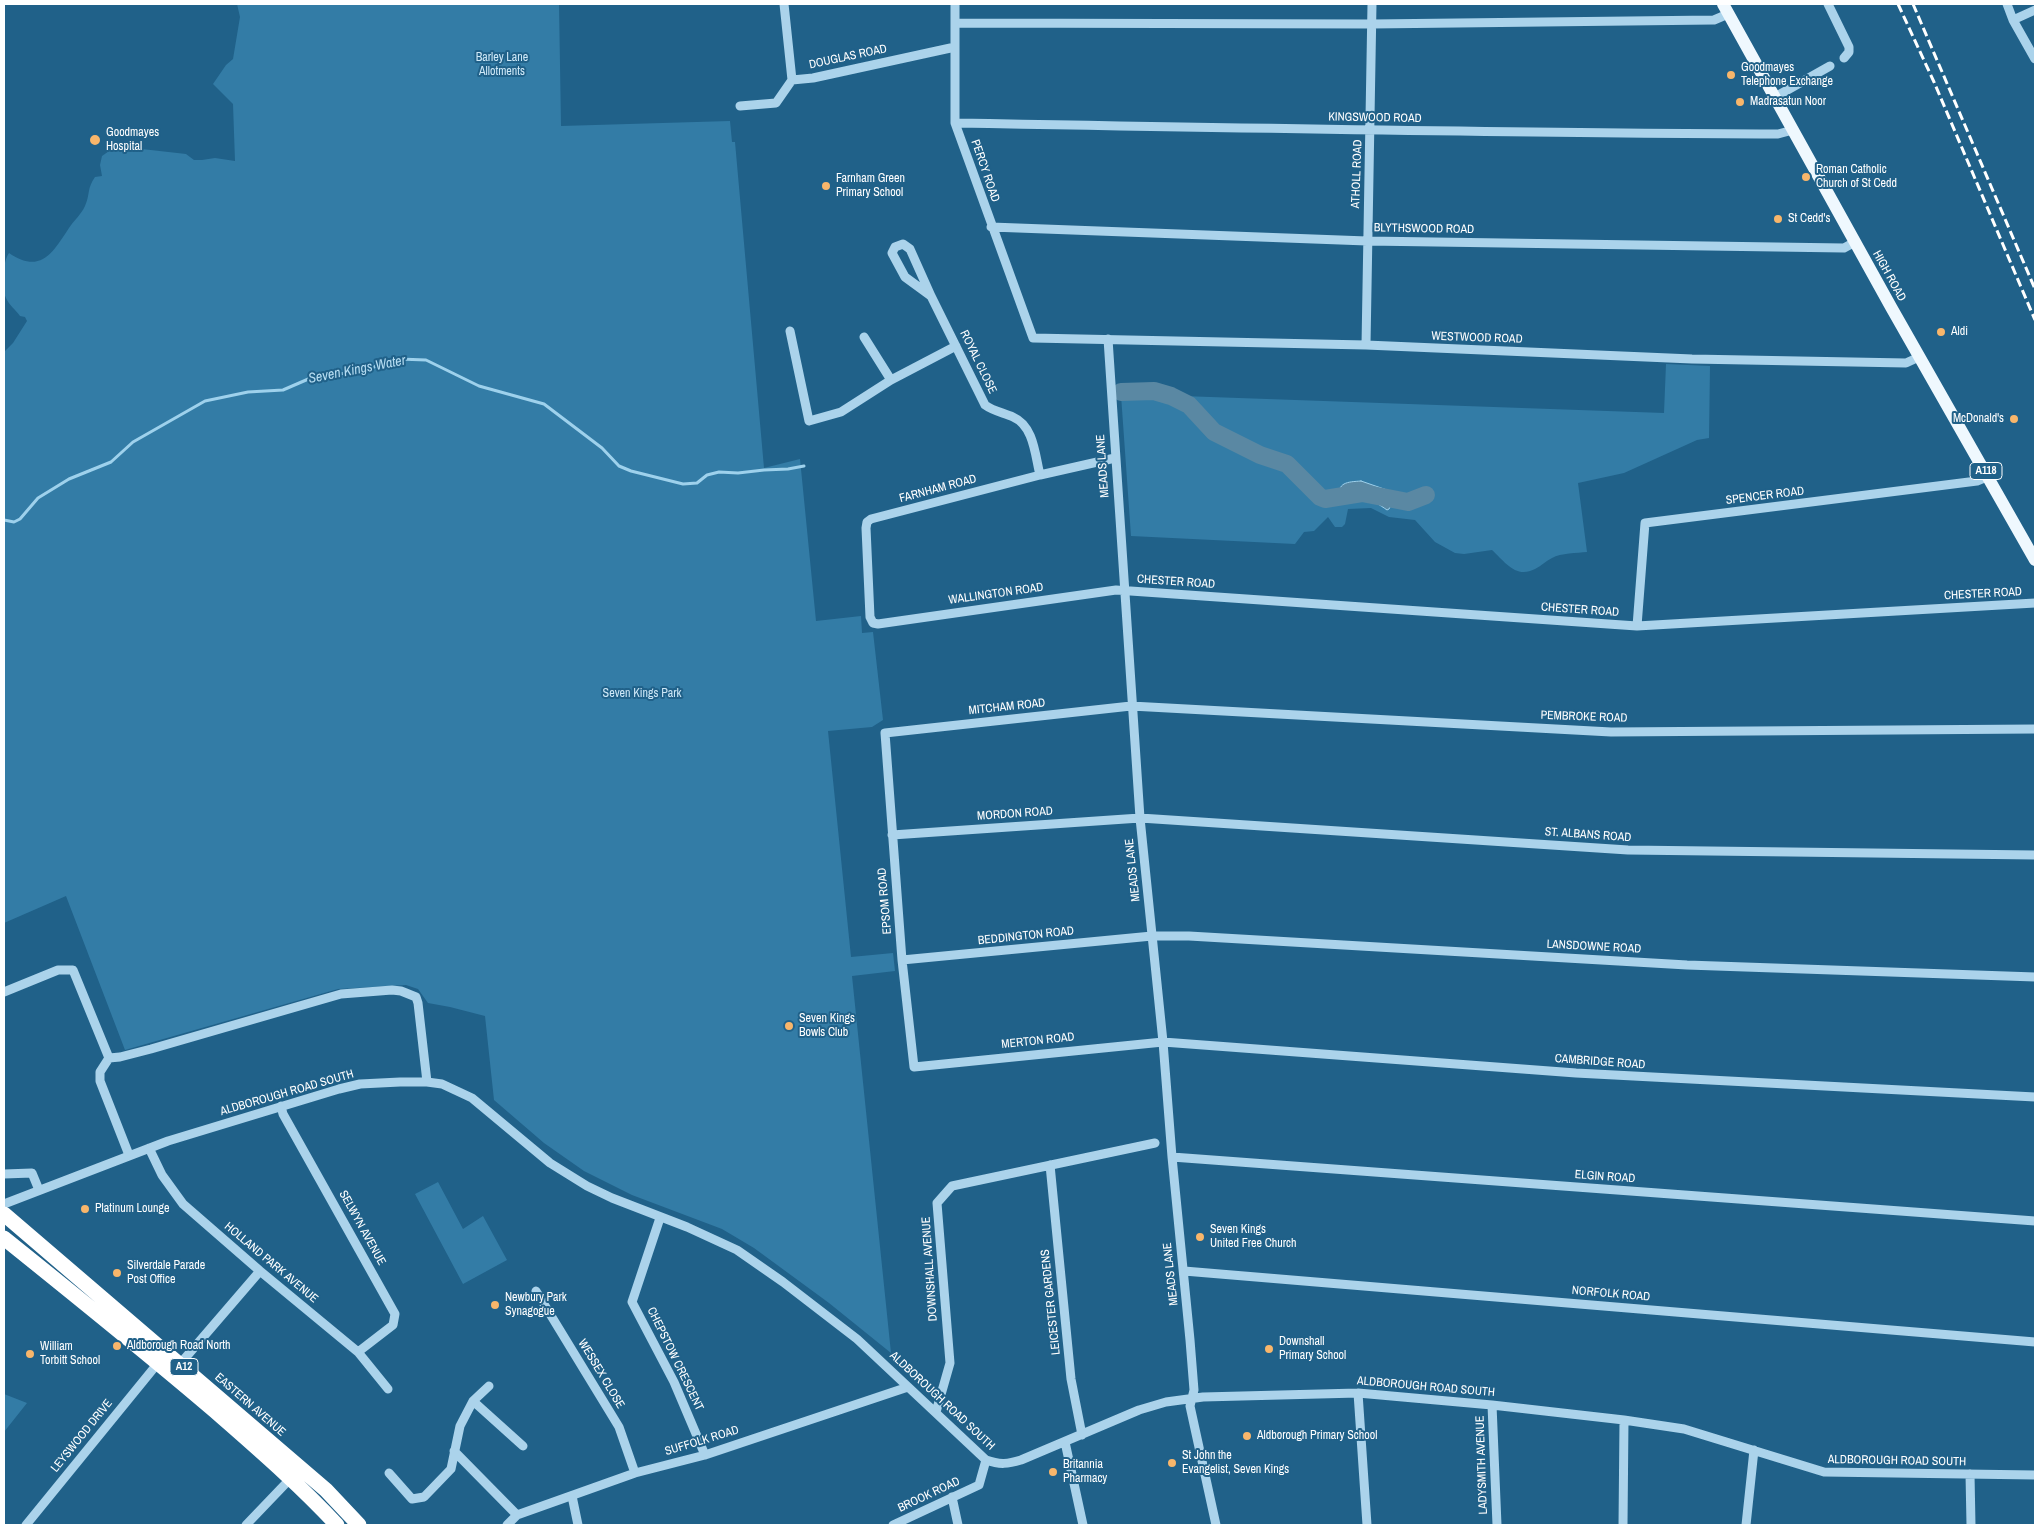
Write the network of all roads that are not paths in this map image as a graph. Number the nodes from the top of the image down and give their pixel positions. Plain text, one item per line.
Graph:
1 (784, 4) edge
2 (955, 4) edge
3 (1372, 4) edge
4 (1828, 4) edge
5 (2007, 4) edge
6 (1726, 9) edge
7 (2035, 10) edge
8 (2013, 20) junction
9 (955, 23) junction
10 (1372, 24) junction
11 (954, 47) junction
12 (1844, 58) dead end
13 (2035, 59) edge
14 (1830, 66) dead end
15 (792, 80) junction
16 (1775, 97) junction
17 (740, 106) dead end
18 (955, 122) junction
19 (1371, 130) junction
20 (1793, 130) junction
21 (992, 227) junction
22 (1367, 241) junction
23 (1855, 242) junction
24 (931, 296) junction
25 (790, 331) dead end
26 (864, 338) dead end
27 (1033, 338) joint
28 (1108, 339) junction
29 (1366, 345) junction
30 (956, 346) junction
31 (1919, 357) junction
32 (891, 380) junction
33 (1115, 458) junction
34 (1040, 475) junction
35 (1989, 476) junction
36 (2035, 560) edge
37 (1124, 590) junction
38 (2035, 603) edge
39 (873, 623) joint
40 (1637, 626) junction
41 (1132, 706) junction
42 (2035, 729) edge
43 (885, 734) joint
44 (1140, 818) junction
45 (892, 835) junction
46 (2035, 855) edge
47 (1152, 936) junction
48 (902, 960) junction
49 (2035, 977) edge
50 (4, 992) edge
51 (1163, 1042) junction
52 (109, 1058) junction
53 (914, 1067) joint
54 (427, 1082) junction
55 (2035, 1097) edge
56 (281, 1106) junction
57 (1156, 1143) dead end
58 (149, 1148) junction
59 (129, 1155) junction
60 (1172, 1157) junction
61 (1050, 1165) junction
62 (4, 1174) edge
63 (39, 1190) junction
64 (4, 1204) edge
65 (4, 1214) edge
66 (660, 1218) junction
67 (2035, 1221) edge
68 (4, 1238) edge
69 (1184, 1270) junction
70 (260, 1271) junction
71 (536, 1291) dead end
72 (2035, 1342) edge
73 (358, 1352) junction
74 (158, 1363) junction
75 (180, 1364) junction
76 (488, 1386) dead end
77 (908, 1387) junction
78 (388, 1389) dead end
79 (1358, 1393) junction
80 (1192, 1398) junction
81 (473, 1401) junction
82 (1492, 1405) junction
83 (936, 1412) junction
84 (1624, 1420) junction
85 (1082, 1435) junction
86 (1065, 1442) junction
87 (523, 1446) dead end
88 (1754, 1450) junction
89 (454, 1451) junction
90 (704, 1455) junction
91 (986, 1460) junction
92 (389, 1473) dead end
93 (635, 1473) junction
94 (1970, 1474) junction
95 (2035, 1475) edge
96 (291, 1478) junction
97 (572, 1496) junction
98 (952, 1497) junction
99 (517, 1515) junction
100 (26, 1525) edge
101 (246, 1525) edge
102 (336, 1525) edge
103 (359, 1525) edge
104 (507, 1525) edge
105 (578, 1525) edge
106 (893, 1525) edge
107 (958, 1525) edge
108 (1083, 1525) edge
109 (1216, 1525) edge
110 (1366, 1525) edge
111 (1497, 1525) edge
112 (1623, 1525) edge
113 (1746, 1525) edge
114 (1971, 1525) edge

1 - 15 street, DOUGLAS ROAD
2 - 9 street, PERCY ROAD
3 - 10 street, ATHOLL ROAD
4 - 12 street
5 - 8 street
6 - 10 street
6 - 16 main road, HIGH ROAD / A118
7 - 8 street
8 - 13 street
9 - 10 street
9 - 11 street, PERCY ROAD
10 - 19 street, ATHOLL ROAD
11 - 15 street, DOUGLAS ROAD
11 - 18 street, PERCY ROAD
14 - 16 street
15 - 17 street
16 - 20 main road, HIGH ROAD / A118
18 - 19 street, KINGSWOOD ROAD
18 - 21 street, PERCY ROAD
19 - 20 street, KINGSWOOD ROAD
19 - 22 street, ATHOLL ROAD
20 - 23 main road, HIGH ROAD / A118
21 - 22 street, BLYTHSWOOD ROAD
21 - 27 street, PERCY ROAD
22 - 23 street, BLYTHSWOOD ROAD
22 - 29 street, ATHOLL ROAD
23 - 31 main road, HIGH ROAD / A118
24 - 24 street, ROYAL CLOSE
24 - 30 street, ROYAL CLOSE
25 - 32 street
26 - 32 street
27 - 28 street, WESTWOOD ROAD
28 - 29 street, WESTWOOD ROAD
28 - 33 street, MEADS LANE
29 - 31 street, WESTWOOD ROAD
30 - 32 street
30 - 34 street, ROYAL CLOSE
31 - 35 main road, HIGH ROAD / A118
33 - 34 street, FARNHAM ROAD
33 - 37 street, MEADS LANE
34 - 39 street, FARNHAM ROAD
35 - 36 main road, HIGH ROAD / A118
35 - 40 street, SPENCER ROAD
37 - 39 street, WALLINGTON ROAD
37 - 40 street, CHESTER ROAD
37 - 41 street, MEADS LANE
38 - 40 street, CHESTER ROAD
41 - 42 street, PEMBROKE ROAD
41 - 43 street, MITCHAM ROAD
41 - 44 street, MEADS LANE
43 - 45 street, EPSOM ROAD
44 - 45 street, MORDON ROAD
44 - 46 street, ST. ALBANS ROAD
44 - 47 street, MEADS LANE
45 - 48 street, EPSOM ROAD
47 - 48 street, BEDDINGTON ROAD
47 - 49 street, LANSDOWNE ROAD
47 - 51 street, MEADS LANE
48 - 53 street, EPSOM ROAD
50 - 52 street
51 - 53 street, MERTON ROAD
51 - 55 street, CAMBRIDGE ROAD
51 - 60 street, MEADS LANE
52 - 54 street
52 - 59 street
54 - 56 street, ALDBOROUGH ROAD SOUTH
54 - 66 street, ALDBOROUGH ROAD SOUTH
56 - 58 street, ALDBOROUGH ROAD SOUTH
56 - 73 street, SELWYN AVENUE
57 - 61 street, DOWNSHALL AVENUE
58 - 59 street, ALDBOROUGH ROAD SOUTH
58 - 70 street, HOLLAND PARK AVENUE
59 - 63 street, ALDBOROUGH ROAD SOUTH
60 - 67 street, ELGIN ROAD
60 - 69 street, MEADS LANE
61 - 83 street, DOWNSHALL AVENUE
61 - 85 street, LEICESTER GARDENS
62 - 63 street
63 - 64 street, ALDBOROUGH ROAD SOUTH
65 - 75 highway, EASTERN AVENUE / A12
66 - 77 street, ALDBOROUGH ROAD SOUTH
66 - 90 street, CHEPSTOW CRESCENT
68 - 74 highway, A12
69 - 72 street, NORFOLK ROAD
69 - 80 street, MEADS LANE
70 - 73 street, HOLLAND PARK AVENUE
70 - 75 street
71 - 93 street, WESSEX CLOSE
73 - 78 street, HOLLAND PARK AVENUE
74 - 96 highway, A12
74 - 100 street, LEYSWOOD DRIVE
75 - 103 highway, EASTERN AVENUE / A12
76 - 81 street
77 - 83 street, ALDBOROUGH ROAD SOUTH
77 - 90 street, SUFFOLK ROAD
79 - 80 street, ALDBOROUGH ROAD SOUTH
79 - 82 street, ALDBOROUGH ROAD SOUTH
79 - 110 street
80 - 85 street, ALDBOROUGH ROAD SOUTH
80 - 109 street, MEADS LANE
81 - 87 street
81 - 89 street
82 - 84 street, ALDBOROUGH ROAD SOUTH
82 - 111 street, LADYSMITH AVENUE
83 - 91 street, ALDBOROUGH ROAD SOUTH
84 - 88 street, ALDBOROUGH ROAD SOUTH
84 - 112 street
85 - 86 street, ALDBOROUGH ROAD SOUTH
86 - 91 street, ALDBOROUGH ROAD SOUTH
86 - 108 street
88 - 94 street, ALDBOROUGH ROAD SOUTH
88 - 113 street
89 - 92 street
89 - 99 street
90 - 93 street, SUFFOLK ROAD
91 - 98 street, BROOK ROAD
93 - 97 street, SUFFOLK ROAD
94 - 95 street, ALDBOROUGH ROAD SOUTH
94 - 114 street
96 - 101 street
96 - 102 highway, A12
97 - 99 street, SUFFOLK ROAD
97 - 105 street
98 - 106 street, BROOK ROAD
98 - 107 street
99 - 104 street, SUFFOLK ROAD

